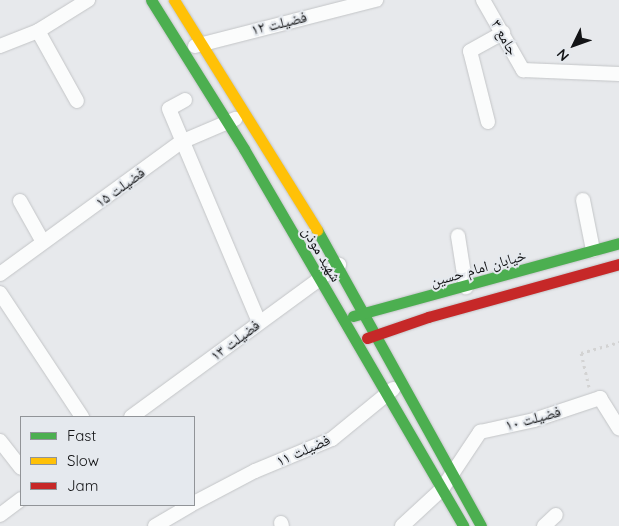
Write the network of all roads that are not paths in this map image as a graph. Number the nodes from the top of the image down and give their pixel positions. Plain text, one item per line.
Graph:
1 (88, 0) edge
2 (151, 0) edge
3 (174, 0) edge
4 (376, 0) edge
5 (483, 0) edge
6 (69, 5) edge
7 (38, 31) junction
8 (502, 33) junction
9 (200, 43) junction
10 (0, 46) edge
11 (183, 51) junction
12 (619, 74) edge
13 (185, 100) dead end
14 (77, 101) dead end
15 (246, 112) junction
16 (488, 122) dead end
17 (227, 123) junction
18 (181, 142) junction
19 (582, 200) dead end
20 (20, 201) dead end
21 (458, 236) dead end
22 (44, 242) junction
23 (619, 243) edge
24 (593, 250) junction
25 (619, 264) edge
26 (339, 265) junction
27 (0, 274) edge
28 (319, 278) junction
29 (466, 287) junction
30 (0, 293) edge
31 (366, 313) junction
32 (344, 318) junction
33 (260, 322) junction
34 (378, 333) junction
35 (357, 342) junction
36 (403, 383) junction
37 (386, 393) junction
38 (81, 416) edge
39 (132, 416) edge
40 (619, 429) edge
41 (0, 441) edge
42 (20, 467) edge
43 (451, 475) junction
44 (442, 490) junction
45 (20, 500) edge
46 (195, 502) edge
47 (189, 506) edge
48 (0, 515) edge
49 (556, 515) dead end
50 (155, 526) edge
51 (402, 526) edge
52 (463, 526) edge
53 (481, 526) edge
54 (544, 526) edge

1 - 6 street
2 - 11 main road, شهید موذن
3 - 9 main road, شهید موذن
4 - 9 street, فضیلت ۱۲
5 - 8 street, جامع ۳
6 - 7 street
7 - 10 street
7 - 14 street
8 - 12 street, جامع ۳
8 - 16 street
9 - 11 street, فضیلت ۱۲
9 - 15 main road, شهید موذن
11 - 17 main road, شهید موذن
13 - 18 street
15 - 17 street, فضیلت ۱۵
15 - 26 main road, شهید موذن
17 - 18 street, فضیلت ۱۵
17 - 28 main road, شهید موذن
18 - 22 street, فضیلت ۱۵
18 - 33 street
19 - 24 street
20 - 22 street
21 - 29 street
22 - 27 street, فضیلت ۱۵
23 - 24 main road, خیابان امام حسین
24 - 29 main road, خیابان امام حسین
25 - 34 main road
26 - 28 street, فضیلت ۱۳
26 - 31 main road, شهید موذن
28 - 32 main road, شهید موذن
28 - 33 street, فضیلت ۱۳
29 - 31 main road, خیابان امام حسین
30 - 38 street
31 - 32 main road, خیابان امام حسین
31 - 34 main road, شهید موذن
32 - 35 main road, شهید موذن
33 - 39 street, فضیلت ۱۳
34 - 35 main road
34 - 36 main road, شهید موذن
35 - 37 main road, شهید موذن
36 - 37 street, فضیلت ۱۱
36 - 43 main road, شهید موذن
37 - 44 main road, شهید موذن
37 - 46 street, فضیلت ۱۱
40 - 43 street, فضیلت ۱۰
41 - 42 street
43 - 44 street, فضیلت ۱۰
43 - 53 main road, شهید موذن
44 - 51 street, فضیلت ۱۰
44 - 52 main road, شهید موذن
45 - 48 street
47 - 50 street, فضیلت ۱۱
49 - 54 street

